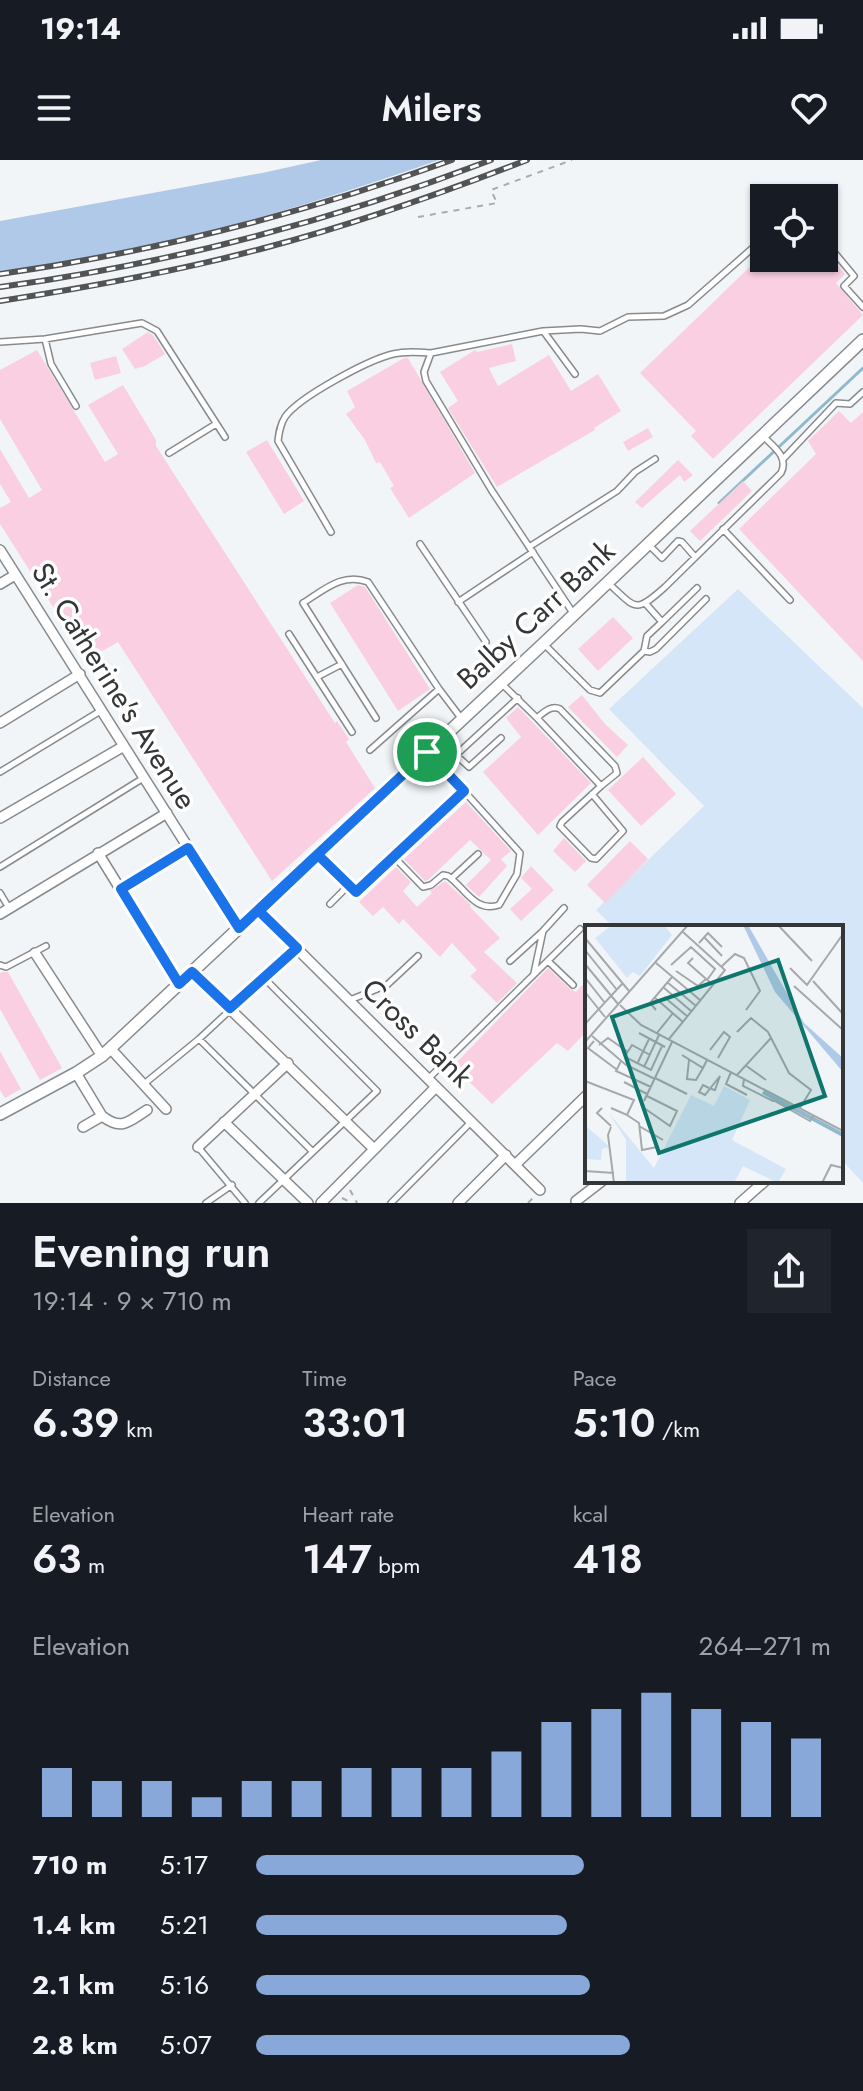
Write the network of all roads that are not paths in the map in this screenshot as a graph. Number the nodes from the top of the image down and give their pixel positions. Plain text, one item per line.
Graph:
1 (750, 250) edge
2 (838, 257) edge
3 (863, 307) edge
4 (543, 331) junction
5 (45, 339) junction
6 (863, 340) edge
7 (0, 342) edge
8 (431, 353) junction
9 (575, 374) dead end
10 (863, 392) edge
11 (76, 406) dead end
12 (216, 424) junction
13 (762, 435) junction
14 (225, 437) dead end
15 (169, 453) dead end
16 (782, 456) junction
17 (655, 459) dead end
18 (723, 529) junction
19 (331, 532) dead end
20 (647, 543) junction
21 (420, 544) dead end
22 (0, 550) edge
23 (531, 550) junction
24 (695, 557) junction
25 (15, 575) junction
26 (607, 581) junction
27 (0, 584) edge
28 (697, 588) dead end
29 (706, 599) dead end
30 (790, 600) dead end
31 (458, 602) junction
32 (646, 604) junction
33 (573, 613) junction
34 (662, 622) junction
35 (289, 634) dead end
36 (486, 642) dead end
37 (544, 643) junction
38 (644, 651) junction
39 (342, 664) junction
40 (80, 674) junction
41 (317, 677) junction
42 (500, 682) junction
43 (439, 689) junction
44 (518, 698) junction
45 (102, 710) junction
46 (376, 718) dead end
47 (462, 718) junction
48 (537, 718) junction
49 (0, 723) edge
50 (352, 732) dead end
51 (501, 738) dead end
52 (124, 746) junction
53 (370, 750) dead end
54 (427, 752) junction
55 (0, 772) edge
56 (145, 777) junction
57 (601, 786) junction
58 (464, 791) junction
59 (592, 794) junction
60 (167, 813) junction
61 (0, 818) edge
62 (188, 848) junction
63 (98, 853) junction
64 (478, 854) dead end
65 (318, 855) junction
66 (394, 857) junction
67 (0, 867) edge
68 (452, 878) junction
69 (349, 885) junction
70 (121, 889) junction
71 (0, 893) edge
72 (330, 904) dead end
73 (564, 908) dead end
74 (4, 911) edge
75 (259, 911) junction
76 (239, 928) junction
77 (580, 929) dead end
78 (543, 931) junction
79 (46, 946) dead end
80 (297, 948) junction
81 (35, 953) junction
82 (418, 956) dead end
83 (510, 961) dead end
84 (548, 961) junction
85 (0, 965) edge
86 (192, 972) junction
87 (534, 974) junction
88 (264, 978) junction
89 (179, 984) junction
90 (573, 985) dead end
91 (349, 1000) junction
92 (230, 1008) junction
93 (199, 1039) junction
94 (106, 1052) junction
95 (288, 1063) junction
96 (76, 1073) junction
97 (432, 1083) junction
98 (143, 1085) junction
99 (254, 1095) junction
100 (585, 1097) edge
101 (166, 1109) dead end
102 (147, 1110) dead end
103 (0, 1114) edge
104 (102, 1116) junction
105 (345, 1121) junction
106 (472, 1121) junction
107 (224, 1122) junction
108 (83, 1127) dead end
109 (198, 1147) joint
110 (374, 1149) junction
111 (312, 1151) junction
112 (506, 1155) junction
113 (516, 1164) junction
114 (284, 1180) junction
115 (599, 1183) edge
116 (763, 1183) edge
117 (232, 1185) junction
118 (540, 1190) dead end
119 (576, 1201) edge
120 (206, 1203) edge
121 (245, 1203) edge
122 (259, 1203) edge
123 (308, 1203) edge
124 (321, 1203) edge
125 (391, 1203) edge
126 (458, 1203) edge
127 (740, 1203) edge

1 - 4 lane
2 - 3 lane
4 - 8 lane
4 - 9 lane
5 - 7 lane
5 - 11 lane
5 - 12 lane
6 - 13 street, Balby Carr Bank
8 - 19 lane
8 - 23 lane
10 - 16 lane
12 - 14 lane
12 - 15 lane
13 - 16 lane
13 - 20 street, Balby Carr Bank
16 - 18 lane
17 - 23 lane
18 - 24 lane
18 - 30 lane
20 - 24 lane
20 - 26 street, Balby Carr Bank
21 - 31 lane
22 - 25 street, St. Catherine's Avenue
23 - 31 lane
23 - 33 lane
24 - 32 lane
25 - 27 street
25 - 40 street, St. Catherine's Avenue
26 - 32 lane
26 - 33 street, Balby Carr Bank
28 - 34 lane
29 - 38 lane
31 - 36 lane
32 - 34 lane
33 - 37 street, Balby Carr Bank
34 - 38 lane
35 - 41 lane
37 - 38 lane
37 - 42 street, Balby Carr Bank
39 - 41 lane
39 - 43 lane
39 - 46 lane
40 - 45 street, St. Catherine's Avenue
40 - 49 street
41 - 50 lane
42 - 44 lane
42 - 47 street, Balby Carr Bank
43 - 47 lane
43 - 53 lane
44 - 48 lane
44 - 51 lane
45 - 52 street, St. Catherine's Avenue
45 - 55 lane
47 - 54 street, Balby Carr Bank
48 - 57 lane
48 - 57 lane
52 - 56 street, St. Catherine's Avenue
52 - 61 street
54 - 58 lane
54 - 65 street, Balby Carr Bank
56 - 60 street, St. Catherine's Avenue
56 - 67 lane
57 - 59 lane
58 - 66 lane
58 - 68 lane
59 - 59 lane
60 - 62 street, St. Catherine's Avenue
60 - 63 street
62 - 70 lane
62 - 76 street, St. Catherine's Avenue
63 - 70 street
63 - 74 street
64 - 68 lane
65 - 69 lane
65 - 75 street, Balby Carr Bank
66 - 68 lane
66 - 69 lane
69 - 72 lane
70 - 89 street
71 - 74 lane
73 - 78 lane
75 - 76 street, Balby Carr Bank
75 - 80 street, Cross Bank
76 - 86 street, Balby Carr Bank
77 - 84 lane
78 - 83 lane
78 - 87 lane
79 - 81 lane
80 - 88 lane
80 - 91 street, Cross Bank
81 - 85 lane
81 - 94 street
82 - 91 lane
84 - 87 lane
84 - 90 lane
86 - 89 street, Balby Carr Bank
86 - 92 street
87 - 97 lane
88 - 92 lane
88 - 105 lane
89 - 94 street, Balby Carr Bank
91 - 97 street, Cross Bank
92 - 93 lane
92 - 95 street
93 - 98 lane
93 - 99 lane
94 - 96 street, Balby Carr Bank
94 - 98 street
95 - 99 street
95 - 105 street
96 - 103 street, Balby Carr Bank
96 - 104 street
97 - 106 street, Cross Bank
97 - 110 street
98 - 101 street
99 - 107 street
99 - 111 lane
100 - 113 street
102 - 104 street
104 - 108 street
105 - 110 street
105 - 111 lane
106 - 112 street, Cross Bank
106 - 125 lane
107 - 109 street
107 - 114 street
109 - 117 lane
110 - 124 street
111 - 114 lane
112 - 113 street, Cross Bank
112 - 126 street
113 - 118 street, Cross Bank
114 - 122 lane
114 - 123 street
115 - 119 street
116 - 127 street
117 - 120 lane
117 - 121 lane

